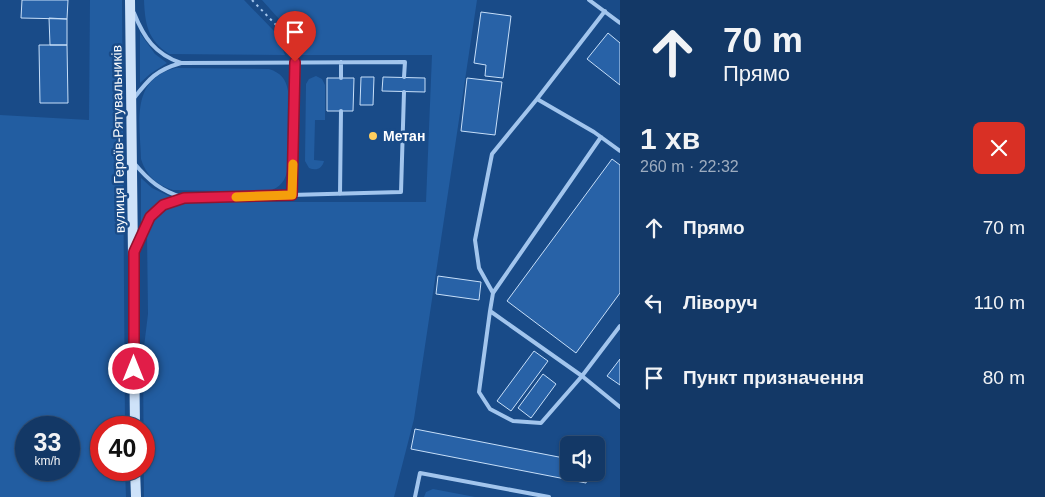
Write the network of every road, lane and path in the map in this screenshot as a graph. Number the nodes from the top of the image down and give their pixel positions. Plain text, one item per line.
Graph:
1 (252, 0) edge
2 (589, 0) edge
3 (130, 2) edge
4 (604, 12) junction
5 (620, 15) edge
6 (618, 22) edge
7 (295, 62) junction
8 (341, 62) junction
9 (181, 63) junction
10 (404, 77) dead end
11 (341, 78) dead end
12 (404, 92) dead end
13 (536, 98) junction
14 (132, 102) junction
15 (341, 111) dead end
16 (601, 137) junction
17 (620, 151) edge
18 (132, 160) junction
19 (340, 194) junction
20 (292, 195) junction
21 (184, 198) junction
22 (134, 252) junction
23 (493, 293) junction
24 (490, 311) junction
25 (620, 326) edge
26 (582, 376) junction
27 (620, 407) edge
28 (135, 416) edge
29 (135, 481) edge
30 (136, 497) edge
31 (415, 497) edge
32 (549, 497) edge

1 - 7 path
2 - 4 lane
3 - 9 lane
3 - 14 street, вулиця Героїв-Рятувальників
4 - 6 lane
4 - 13 lane
5 - 6 lane
7 - 8 lane
7 - 9 lane
7 - 20 lane
8 - 10 lane
8 - 11 lane
9 - 14 lane
12 - 19 lane
13 - 16 lane
13 - 23 lane
14 - 18 street, вулиця Героїв-Рятувальників
15 - 19 lane
16 - 17 lane
16 - 23 lane
18 - 21 lane
18 - 22 street, вулиця Героїв-Рятувальників
19 - 20 lane
20 - 21 lane
21 - 22 lane
22 - 28 street, вулиця Героїв-Рятувальників
23 - 24 lane
24 - 26 lane
24 - 26 lane
25 - 26 lane
26 - 27 lane
29 - 30 street
31 - 32 lane

